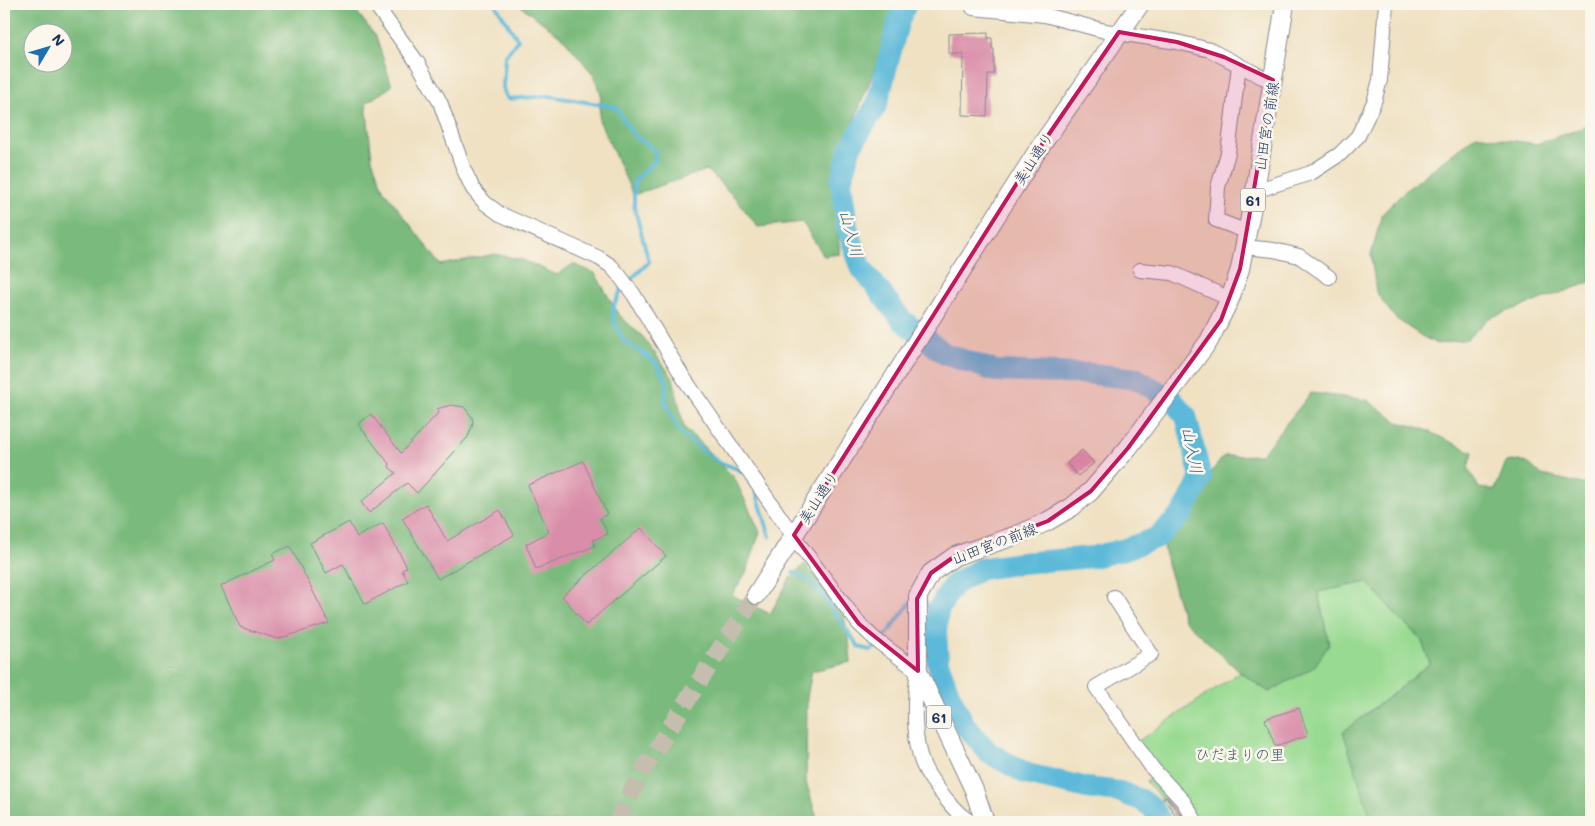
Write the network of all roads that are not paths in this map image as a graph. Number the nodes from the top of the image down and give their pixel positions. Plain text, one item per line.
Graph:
1 (375, 4) edge
2 (1140, 4) edge
3 (1285, 4) edge
4 (1386, 4) edge
5 (973, 8) dead end
6 (1046, 10) edge
7 (1119, 32) junction
8 (1239, 65) junction
9 (1273, 80) junction
10 (1255, 191) junction
11 (1246, 240) junction
12 (1140, 270) dead end
13 (1324, 274) dead end
14 (1230, 299) junction
15 (794, 535) junction
16 (756, 595) tunnel mouth
17 (1114, 597) dead end
18 (918, 671) junction
19 (972, 822) edge
20 (985, 822) edge
21 (1196, 822) edge

1 - 15 street
2 - 7 main road, 美山通り
3 - 9 main road, 山田宮の前線 / 61
4 - 10 street
5 - 6 street
6 - 7 street
7 - 8 street
7 - 15 main road, 美山通り
8 - 9 street
8 - 11 street
9 - 10 main road, 山田宮の前線 / 61
10 - 11 main road, 山田宮の前線 / 61
11 - 13 street
11 - 14 main road, 山田宮の前線 / 61
12 - 14 street
14 - 18 main road, 山田宮の前線 / 61
15 - 16 main road, 美山通り
15 - 18 street
17 - 21 street
18 - 19 street, 61
18 - 20 main road, 山田宮の前線 / 61

